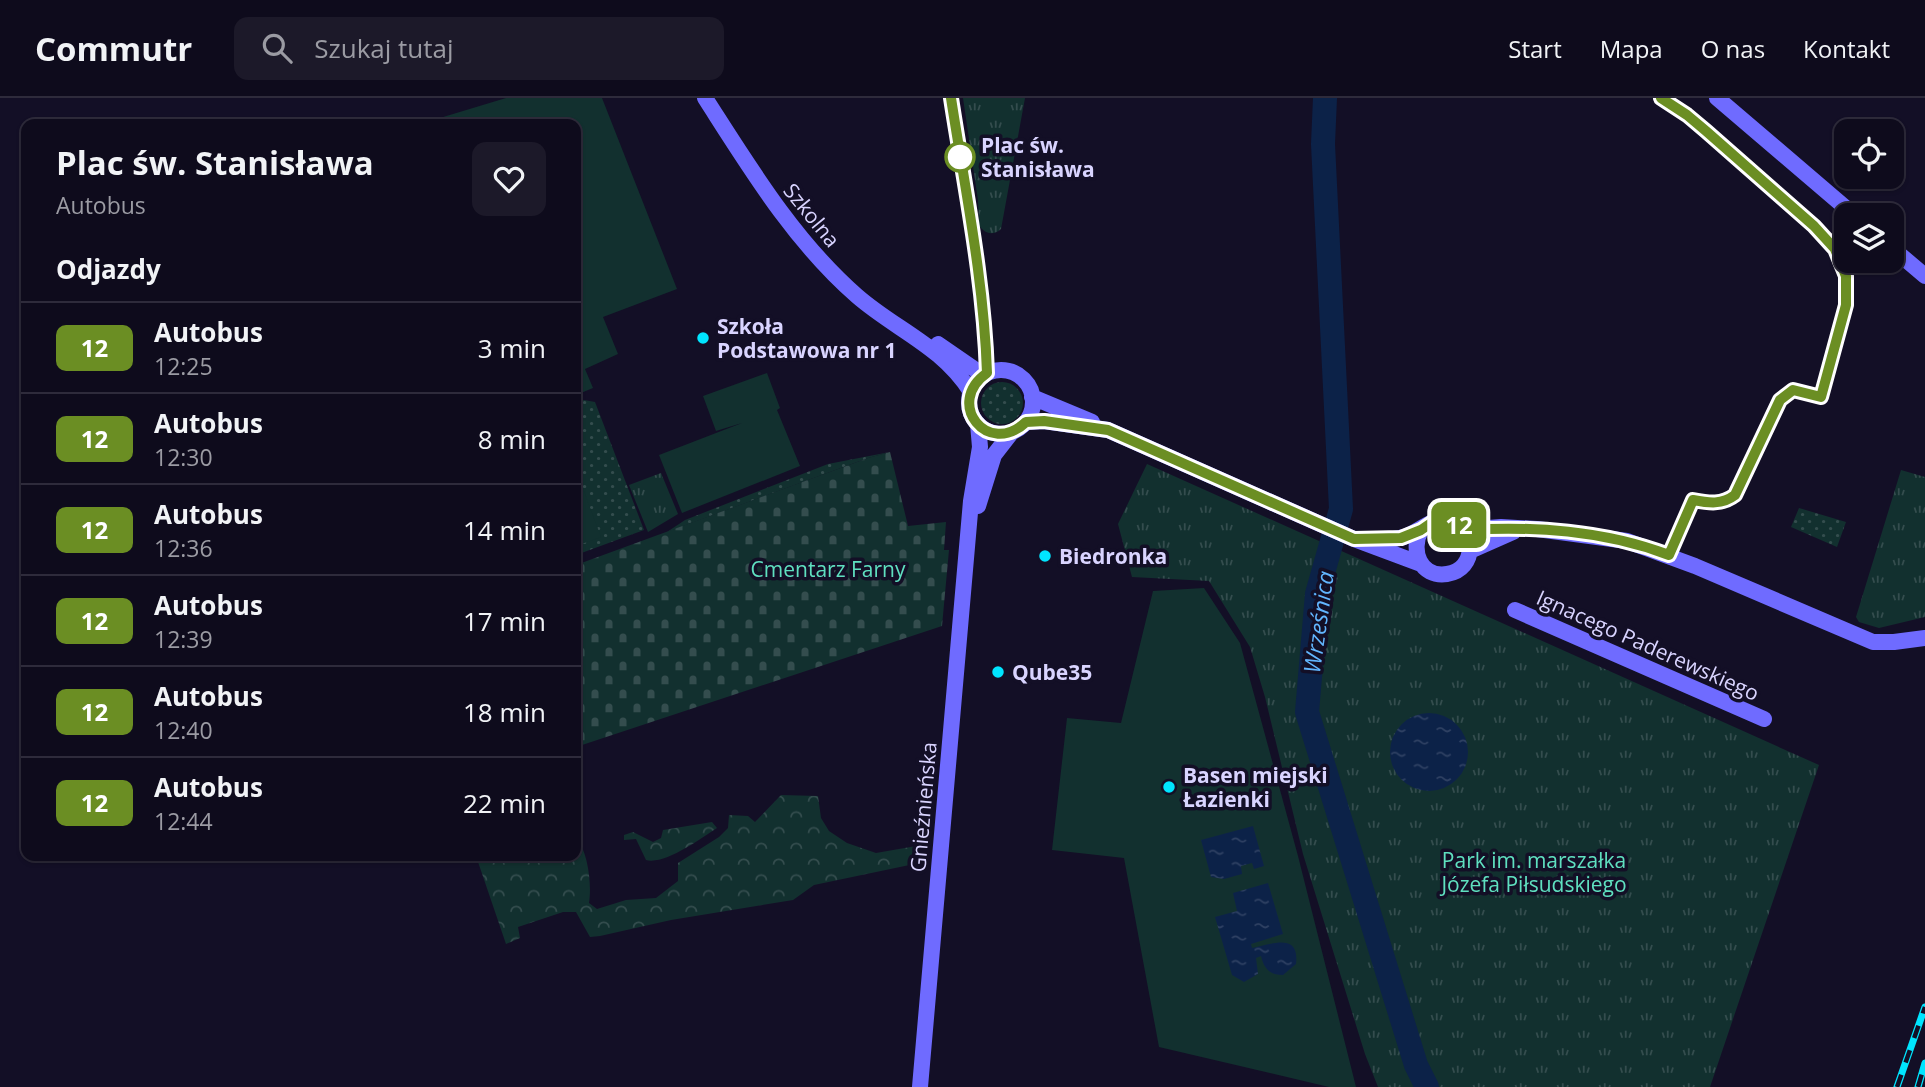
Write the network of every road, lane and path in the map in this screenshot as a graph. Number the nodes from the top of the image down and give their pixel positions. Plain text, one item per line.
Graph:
1 (705, 98) edge
2 (1717, 98) edge
3 (1840, 203) edge
4 (1904, 258) edge
5 (1925, 276) edge
6 (914, 334) junction
7 (983, 375) junction
8 (971, 391) junction
9 (1032, 397) junction
10 (1026, 422) junction
11 (978, 424) junction
12 (1102, 429) junction
13 (1012, 432) junction
14 (1522, 529) junction
15 (1421, 530) junction
16 (1464, 530) junction
17 (969, 532) junction
18 (1354, 539) junction
19 (1470, 551) junction
20 (1421, 564) junction
21 (1515, 610) dead end
22 (1925, 638) edge
23 (1764, 719) dead end
24 (920, 1087) edge

1 - 6 street, Szkolna
2 - 3 street
4 - 5 street
6 - 7 street, Szkolna
6 - 8 street, Szkolna
7 - 8 street
7 - 9 street
8 - 11 street
9 - 10 street
9 - 12 street
10 - 12 street
10 - 13 street
11 - 13 street
11 - 17 street, Gnieźnieńska
12 - 18 street
13 - 17 street, Gnieźnieńska
14 - 16 street
14 - 19 street
14 - 22 street
15 - 16 street
15 - 18 street
15 - 20 street
16 - 19 street
17 - 24 street, Gnieźnieńska
18 - 20 street
19 - 20 street
21 - 23 street, Ignacego Paderewskiego

